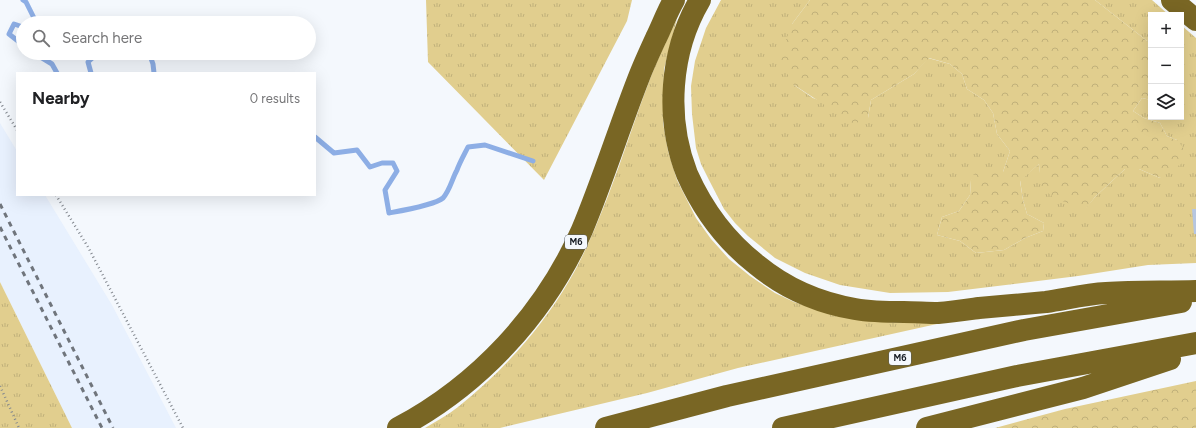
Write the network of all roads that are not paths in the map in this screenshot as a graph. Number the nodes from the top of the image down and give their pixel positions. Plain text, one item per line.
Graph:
1 (674, 0) edge
2 (700, 0) edge
3 (1172, 0) edge
4 (1196, 20) edge
5 (1196, 291) edge
6 (1196, 300) edge
7 (1196, 343) edge
8 (1196, 351) edge
9 (398, 428) edge
10 (606, 428) edge
11 (783, 428) edge
12 (926, 428) edge

1 - 9 highway, M6
2 - 5 highway
3 - 4 highway
6 - 10 highway, M6
7 - 11 highway
8 - 12 highway

